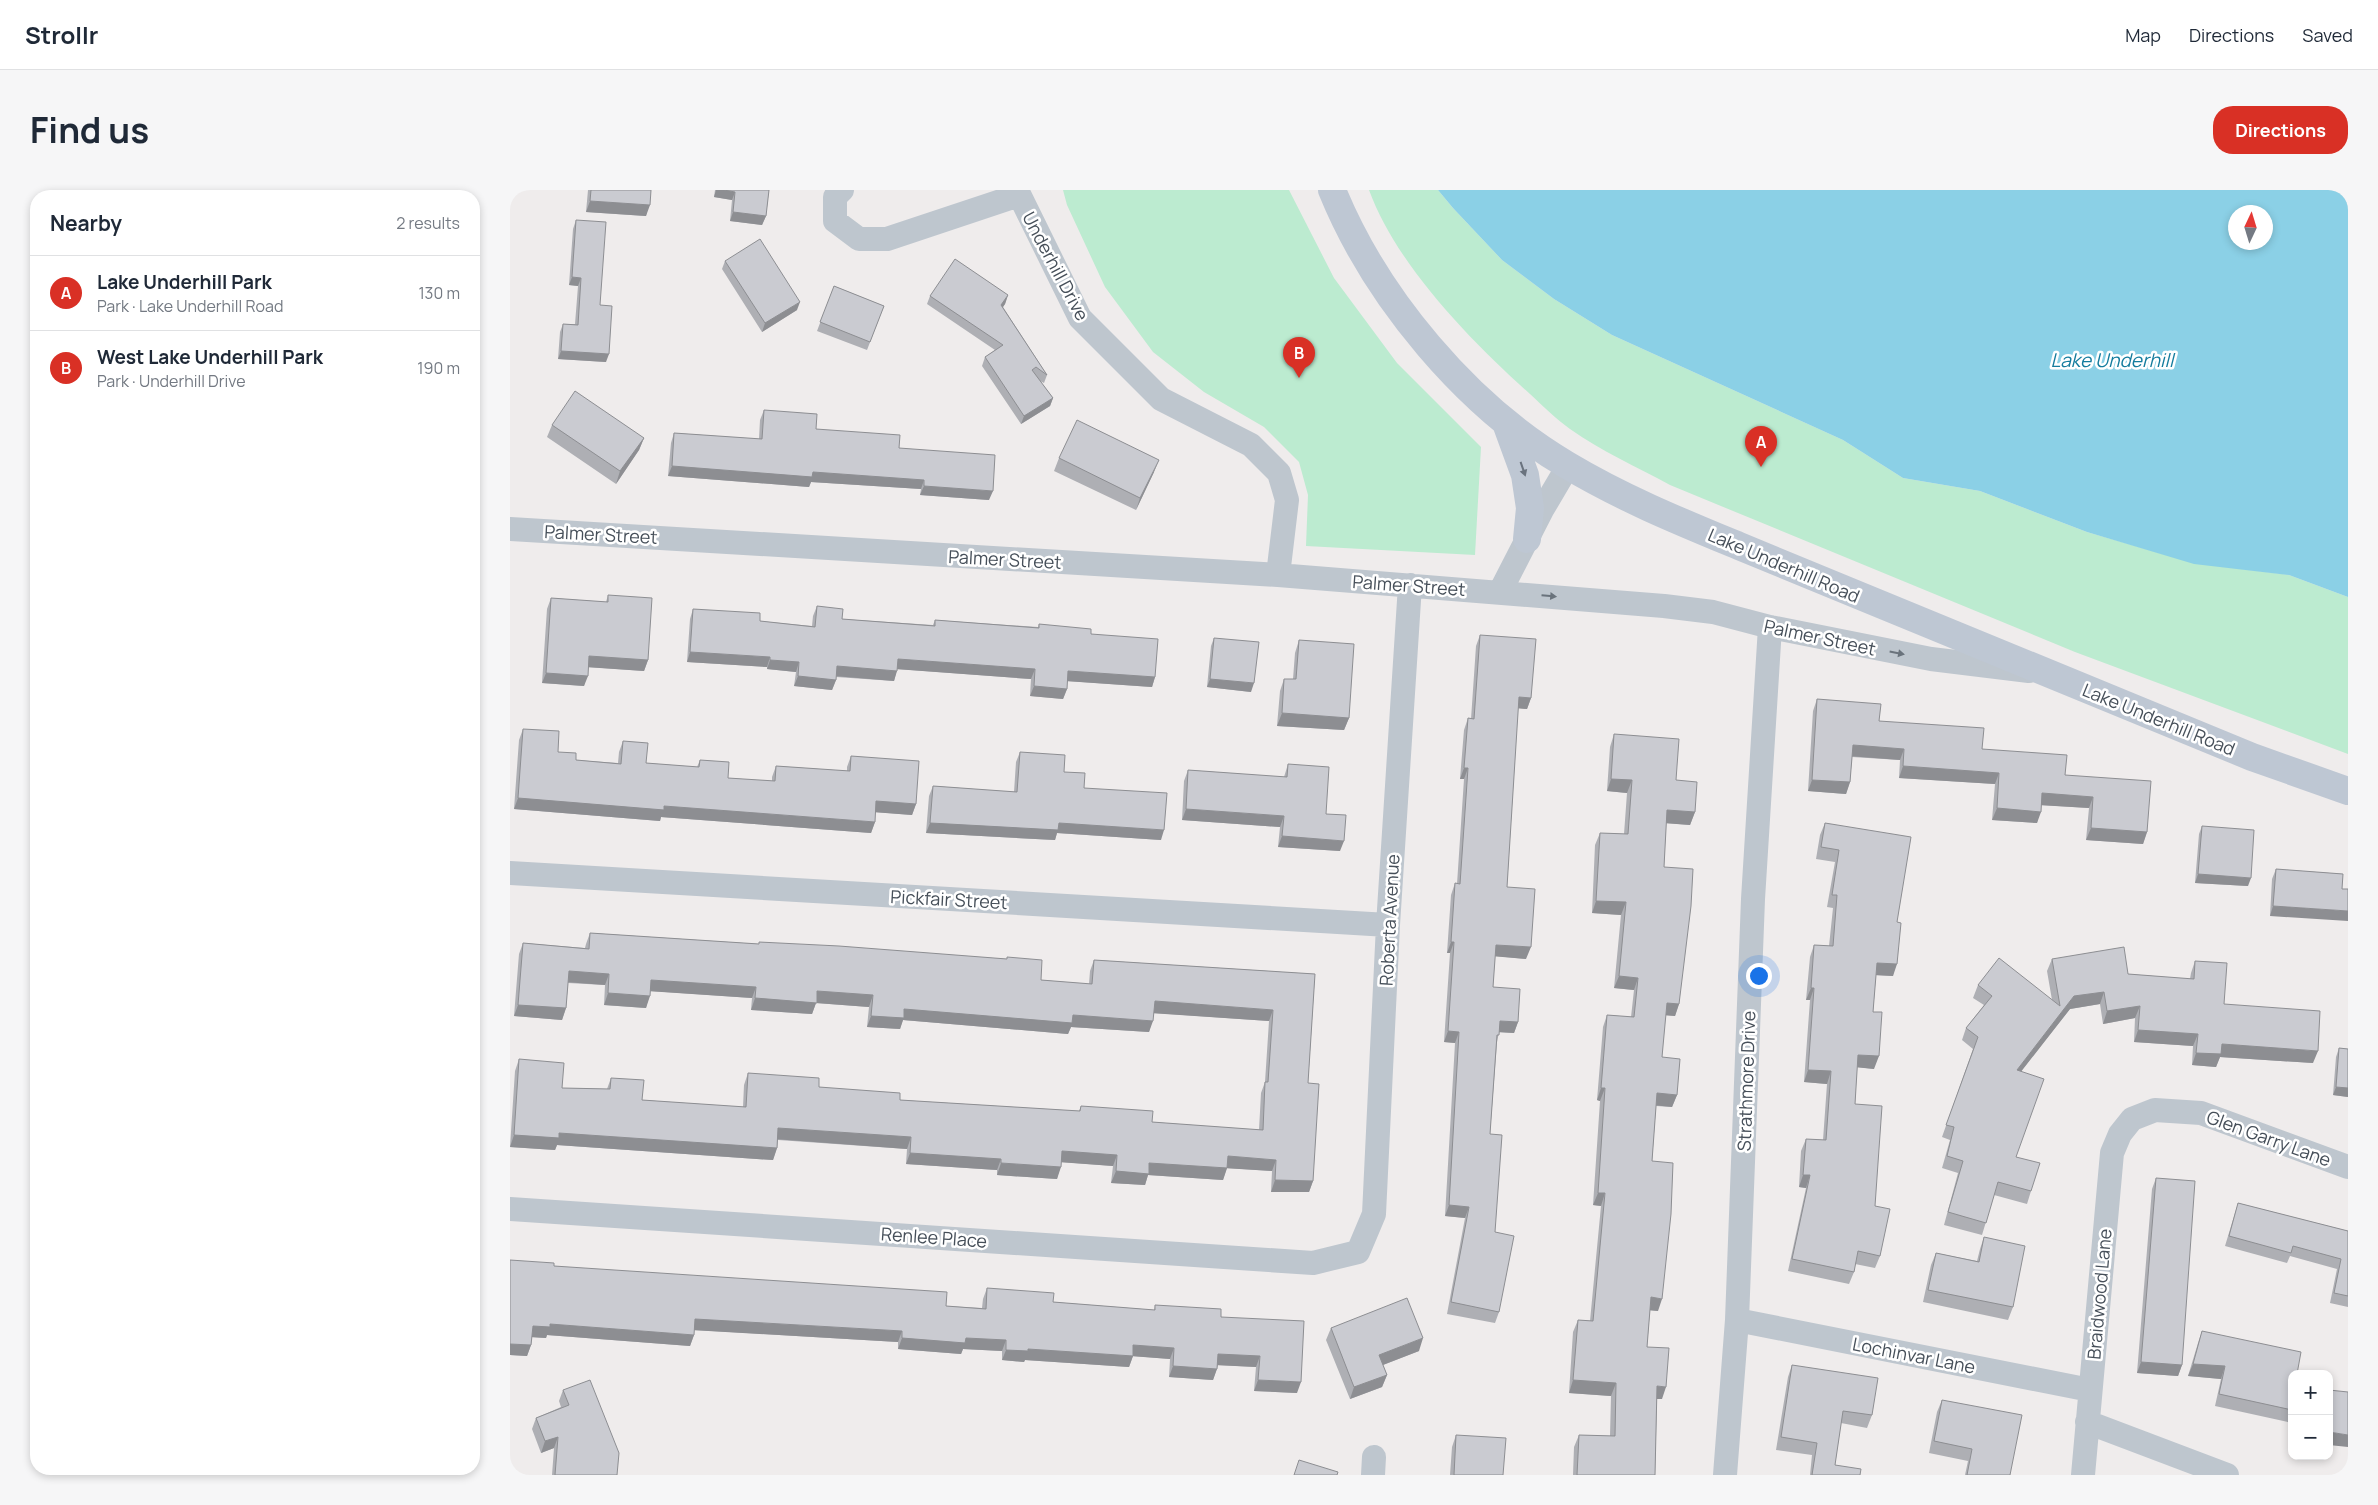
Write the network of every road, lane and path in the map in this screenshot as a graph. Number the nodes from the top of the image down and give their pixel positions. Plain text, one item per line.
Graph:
1 (842, 190) edge
2 (1332, 190) edge
3 (1018, 192) edge
4 (1506, 424) junction
5 (1568, 466) junction
6 (510, 529) edge
7 (1527, 539) junction
8 (1278, 575) junction
9 (1410, 585) junction
10 (1500, 592) junction
11 (1770, 627) junction
12 (2050, 674) junction
13 (2348, 791) edge
14 (510, 872) edge
15 (1388, 925) junction
16 (2132, 1119) joint
17 (2348, 1167) edge
18 (510, 1209) edge
19 (1358, 1252) joint
20 (1737, 1320) junction
21 (2090, 1390) junction
22 (2087, 1422) junction
23 (1725, 1475) edge
24 (2083, 1475) edge
25 (2227, 1475) edge

1 - 3 street
2 - 4 main road, Lake Underhill Road
3 - 8 street, Underhill Drive
4 - 5 main road, Lake Underhill Road
4 -> 7 main road
5 - 7 street
5 - 12 main road, Lake Underhill Road
6 - 8 street, Palmer Street
7 - 10 street
8 - 9 street, Palmer Street
9 - 10 street, Palmer Street
9 - 15 street, Roberta Avenue
10 -> 11 street, Palmer Street
11 -> 12 street, Palmer Street
11 - 20 street, Strathmore Drive
12 - 13 main road, Lake Underhill Road
14 - 15 street, Pickfair Street
15 - 19 street, Roberta Avenue
16 - 17 street, Glen Garry Lane
16 - 21 street, Braidwood Lane
18 - 19 street, Renlee Place
20 - 21 street, Lochinvar Lane
20 - 23 street, Strathmore Drive
21 - 22 street, Braidwood Lane
22 - 24 street, Braidwood Lane
22 - 25 street

